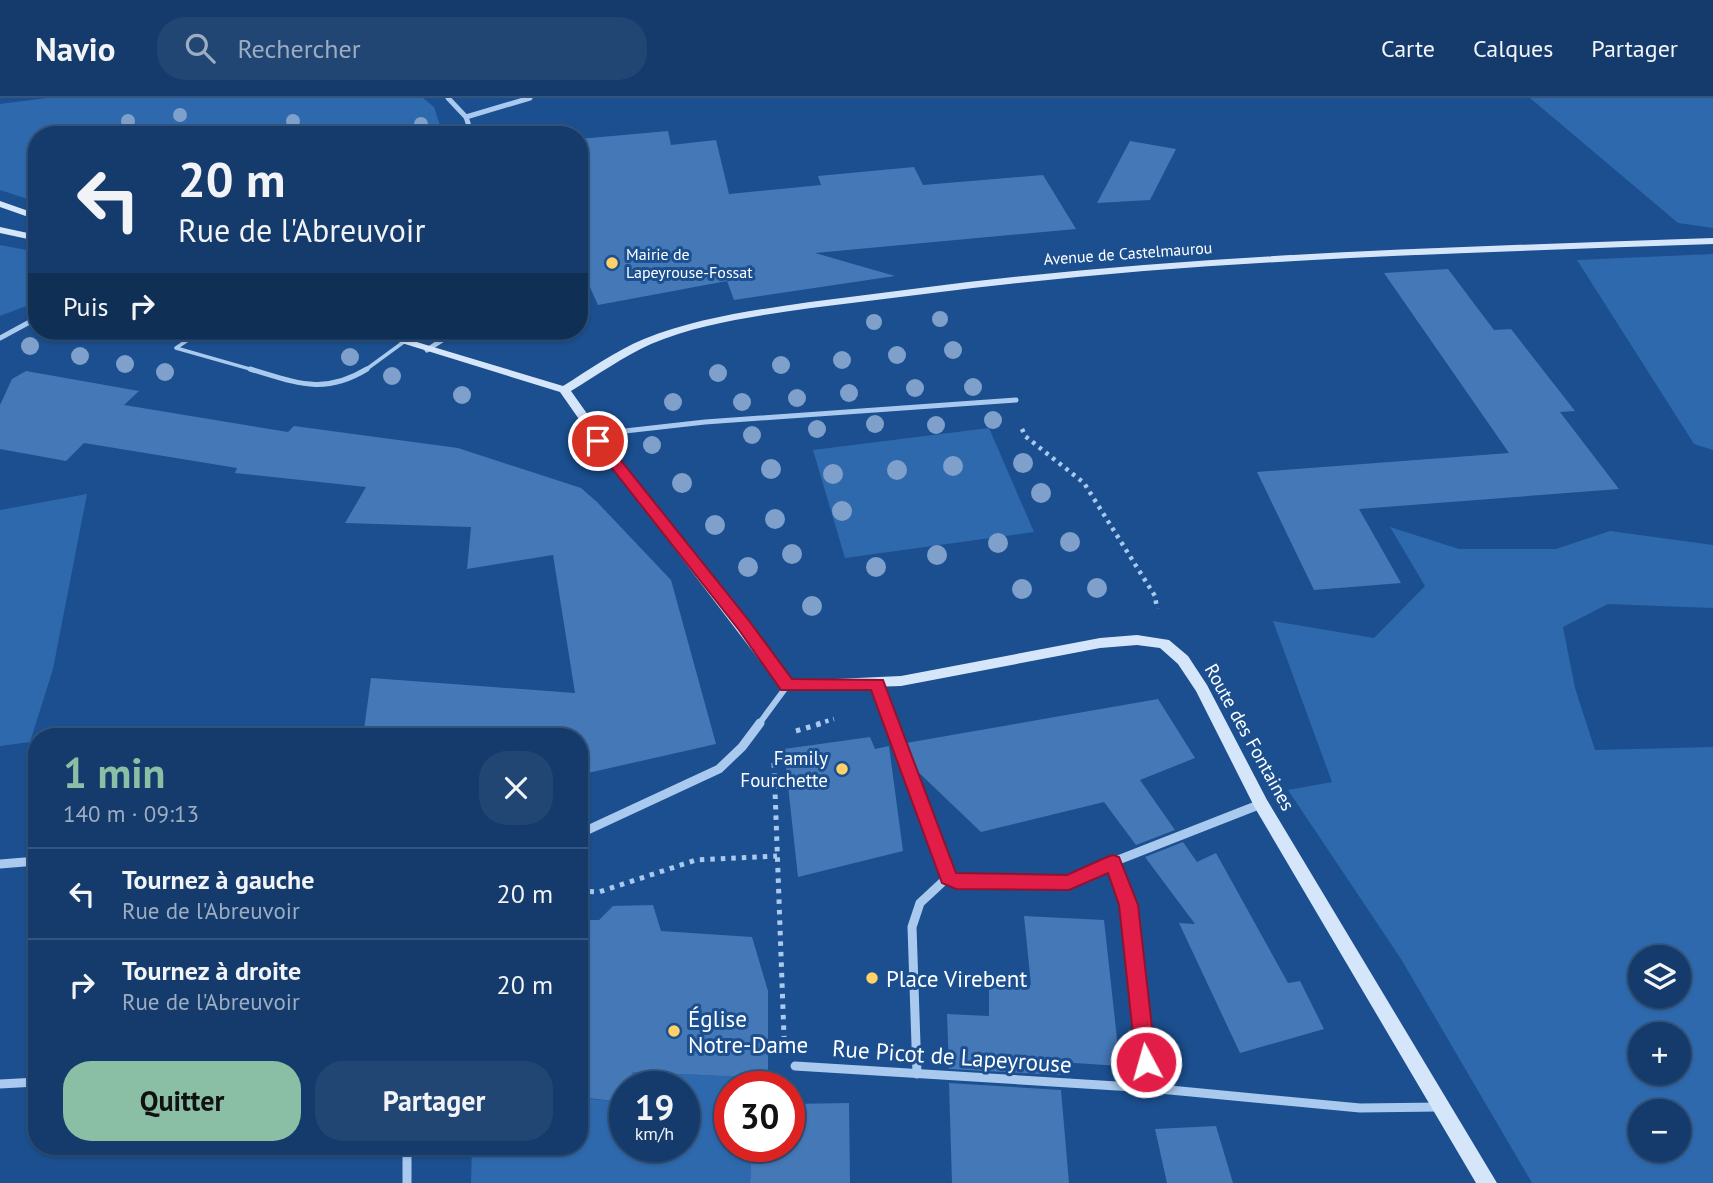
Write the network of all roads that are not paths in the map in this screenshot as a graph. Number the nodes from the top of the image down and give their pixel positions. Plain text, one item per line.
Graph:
1 (448, 98) edge
2 (530, 98) edge
3 (467, 117) junction
4 (470, 126) edge
5 (0, 204) edge
6 (28, 214) edge
7 (0, 230) edge
8 (28, 236) edge
9 (1713, 241) edge
10 (28, 323) edge
11 (0, 339) edge
12 (188, 340) edge
13 (401, 340) edge
14 (442, 340) edge
15 (405, 341) junction
16 (427, 350) junction
17 (564, 390) junction
18 (1016, 400) dead end
19 (598, 441) junction
20 (877, 684) junction
21 (787, 685) junction
22 (1261, 804) junction
23 (588, 830) edge
24 (28, 862) edge
25 (1113, 862) junction
26 (0, 864) edge
27 (948, 877) junction
28 (795, 1066) road end
29 (917, 1074) junction
30 (28, 1082) edge
31 (0, 1084) edge
32 (1149, 1088) junction
33 (1442, 1107) junction
34 (407, 1155) edge
35 (407, 1183) edge
36 (1487, 1183) edge

1 - 3 street
2 - 3 street
3 - 4 street
5 - 6 street
7 - 8 street
9 - 17 street, Avenue de Castelmaurou
10 - 11 street
12 - 15 lane
13 - 15 street
14 - 16 street
15 - 16 street
16 - 17 street
17 - 19 street
18 - 19 lane
19 - 21 street
20 - 21 street
20 - 22 street, Route des Fontaines
20 - 27 street
21 - 23 street
22 - 25 street
22 - 33 street, Route des Fontaines
24 - 26 street
25 - 27 street
25 - 32 street
27 - 29 street
28 - 29 street, Rue Picot de Lapeyrouse
29 - 32 street, Rue Picot de Lapeyrouse
30 - 31 street
32 - 33 street, Rue Picot de Lapeyrouse
33 - 36 street, Route des Fontaines
34 - 35 street

